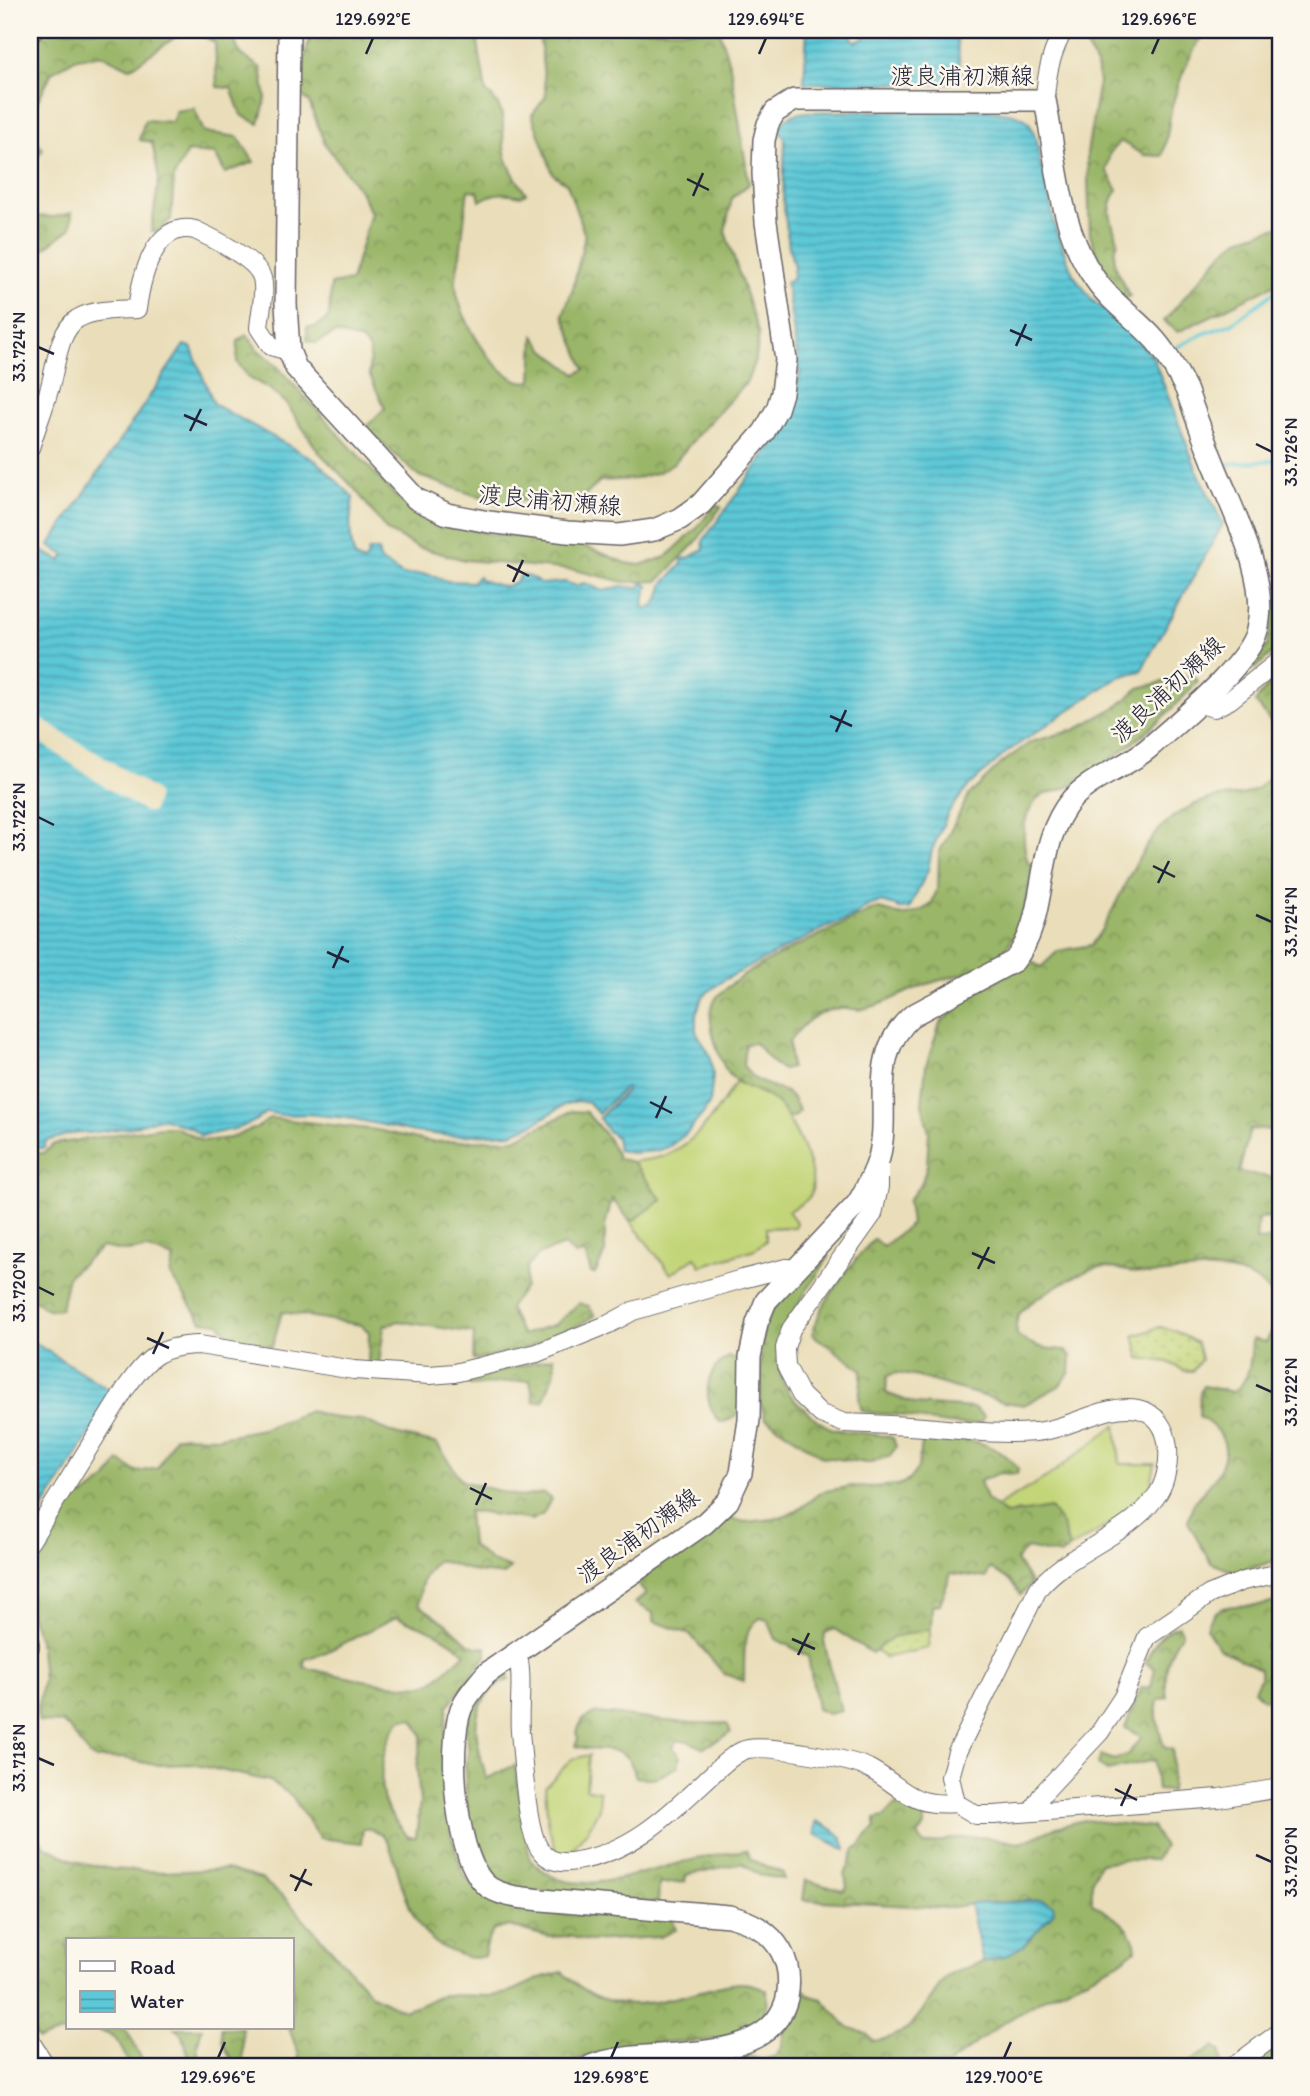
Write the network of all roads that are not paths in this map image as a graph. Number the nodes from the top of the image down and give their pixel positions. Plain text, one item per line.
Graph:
1 (289, 30) edge
2 (1064, 30) edge
3 (1045, 100) junction
4 (289, 351) junction
5 (30, 448) edge
6 (1280, 660) edge
7 (1197, 703) junction
8 (879, 1157) junction
9 (795, 1269) junction
10 (30, 1542) edge
11 (1280, 1573) edge
12 (517, 1653) junction
13 (1280, 1788) edge
14 (957, 1803) junction
15 (1031, 1812) junction
16 (1280, 2032) edge
17 (30, 2041) edge
18 (46, 2066) edge
19 (591, 2066) edge
20 (1234, 2066) edge

1 - 4 main road, 渡良浦初瀬線
2 - 3 street
3 - 4 main road, 渡良浦初瀬線
3 - 7 main road, 渡良浦初瀬線
4 - 5 street
6 - 7 street
7 - 8 main road, 渡良浦初瀬線
8 - 9 main road, 渡良浦初瀬線
8 - 14 street
9 - 10 street
9 - 12 main road, 渡良浦初瀬線
11 - 15 street
12 - 14 street
12 - 19 main road, 渡良浦初瀬線
13 - 15 street
14 - 15 street
16 - 20 street
17 - 18 street

